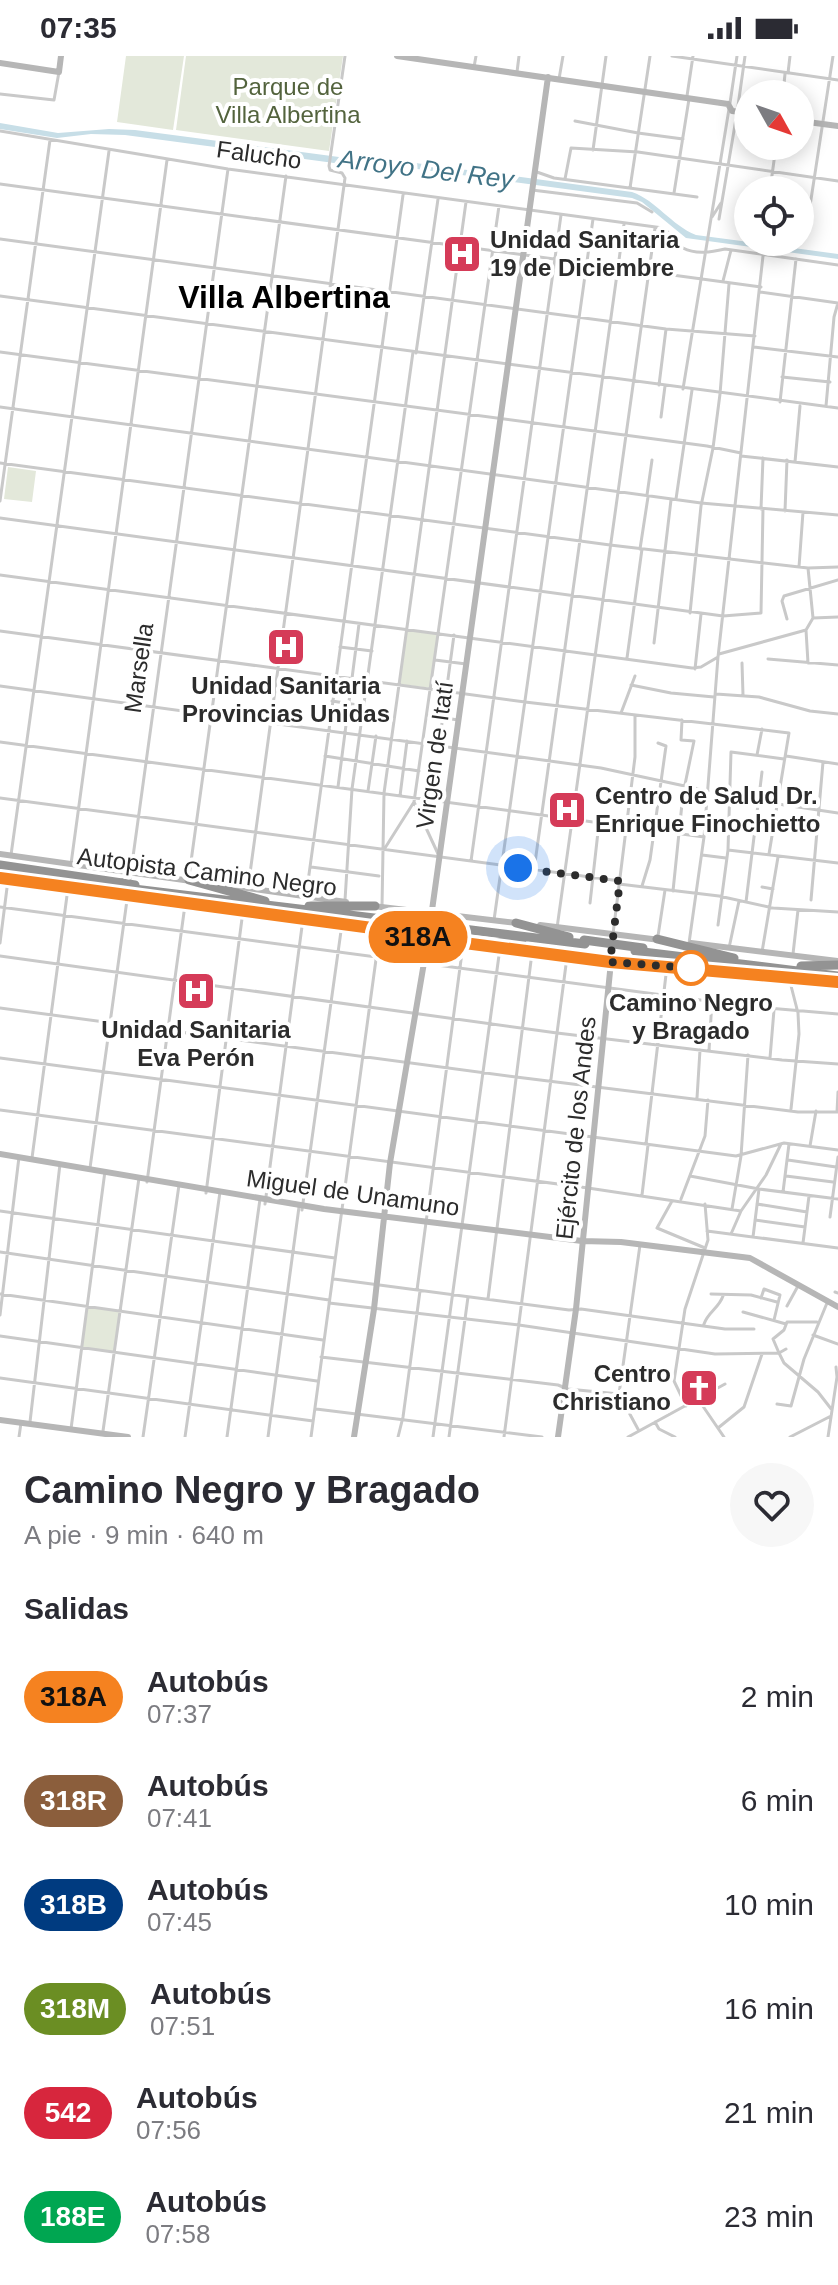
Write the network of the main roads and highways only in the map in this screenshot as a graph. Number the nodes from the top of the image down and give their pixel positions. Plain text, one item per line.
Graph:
1 (0, 856) edge
2 (52, 872) junction
3 (2, 873) edge
4 (189, 880) road end
5 (128, 888) junction
6 (156, 898) road end
7 (265, 901) junction
8 (243, 907) junction
9 (378, 907) road end
10 (307, 908) junction
11 (516, 923) road end
12 (439, 924) junction
13 (396, 934) road end
14 (657, 939) road end
15 (562, 942) junction
16 (583, 942) junction
17 (477, 945) road end
18 (643, 950) junction
19 (745, 961) junction
20 (838, 963) edge
21 (733, 964) junction
22 (768, 964) junction
23 (652, 966) road end
24 (838, 974) edge

1 - 2 highway
2 - 3 highway, Autopista Camino Negro
2 - 5 highway, Autopista Camino Negro
3 - 5 highway, Autopista Camino Negro
4 - 7 highway
5 - 7 highway, Autopista Camino Negro
5 - 8 highway, Autopista Camino Negro
6 - 8 highway
7 - 10 highway, Autopista Camino Negro
8 - 10 highway, Autopista Camino Negro
9 - 10 highway
10 - 12 highway, Autopista Camino Negro, bridge
10 - 13 highway
11 - 16 highway
12 - 15 highway, Autopista Camino Negro
12 - 16 highway, Autopista Camino Negro
14 - 19 highway
15 - 16 highway, Autopista Camino Negro
15 - 17 highway
16 - 18 highway, Autopista Camino Negro, bridge
18 - 19 highway, Autopista Camino Negro
18 - 21 highway, Autopista Camino Negro
19 - 22 highway, Autopista Camino Negro
20 - 22 highway
21 - 23 highway
21 - 24 highway, Autopista Camino Negro
22 - 24 highway, Autopista Camino Negro

